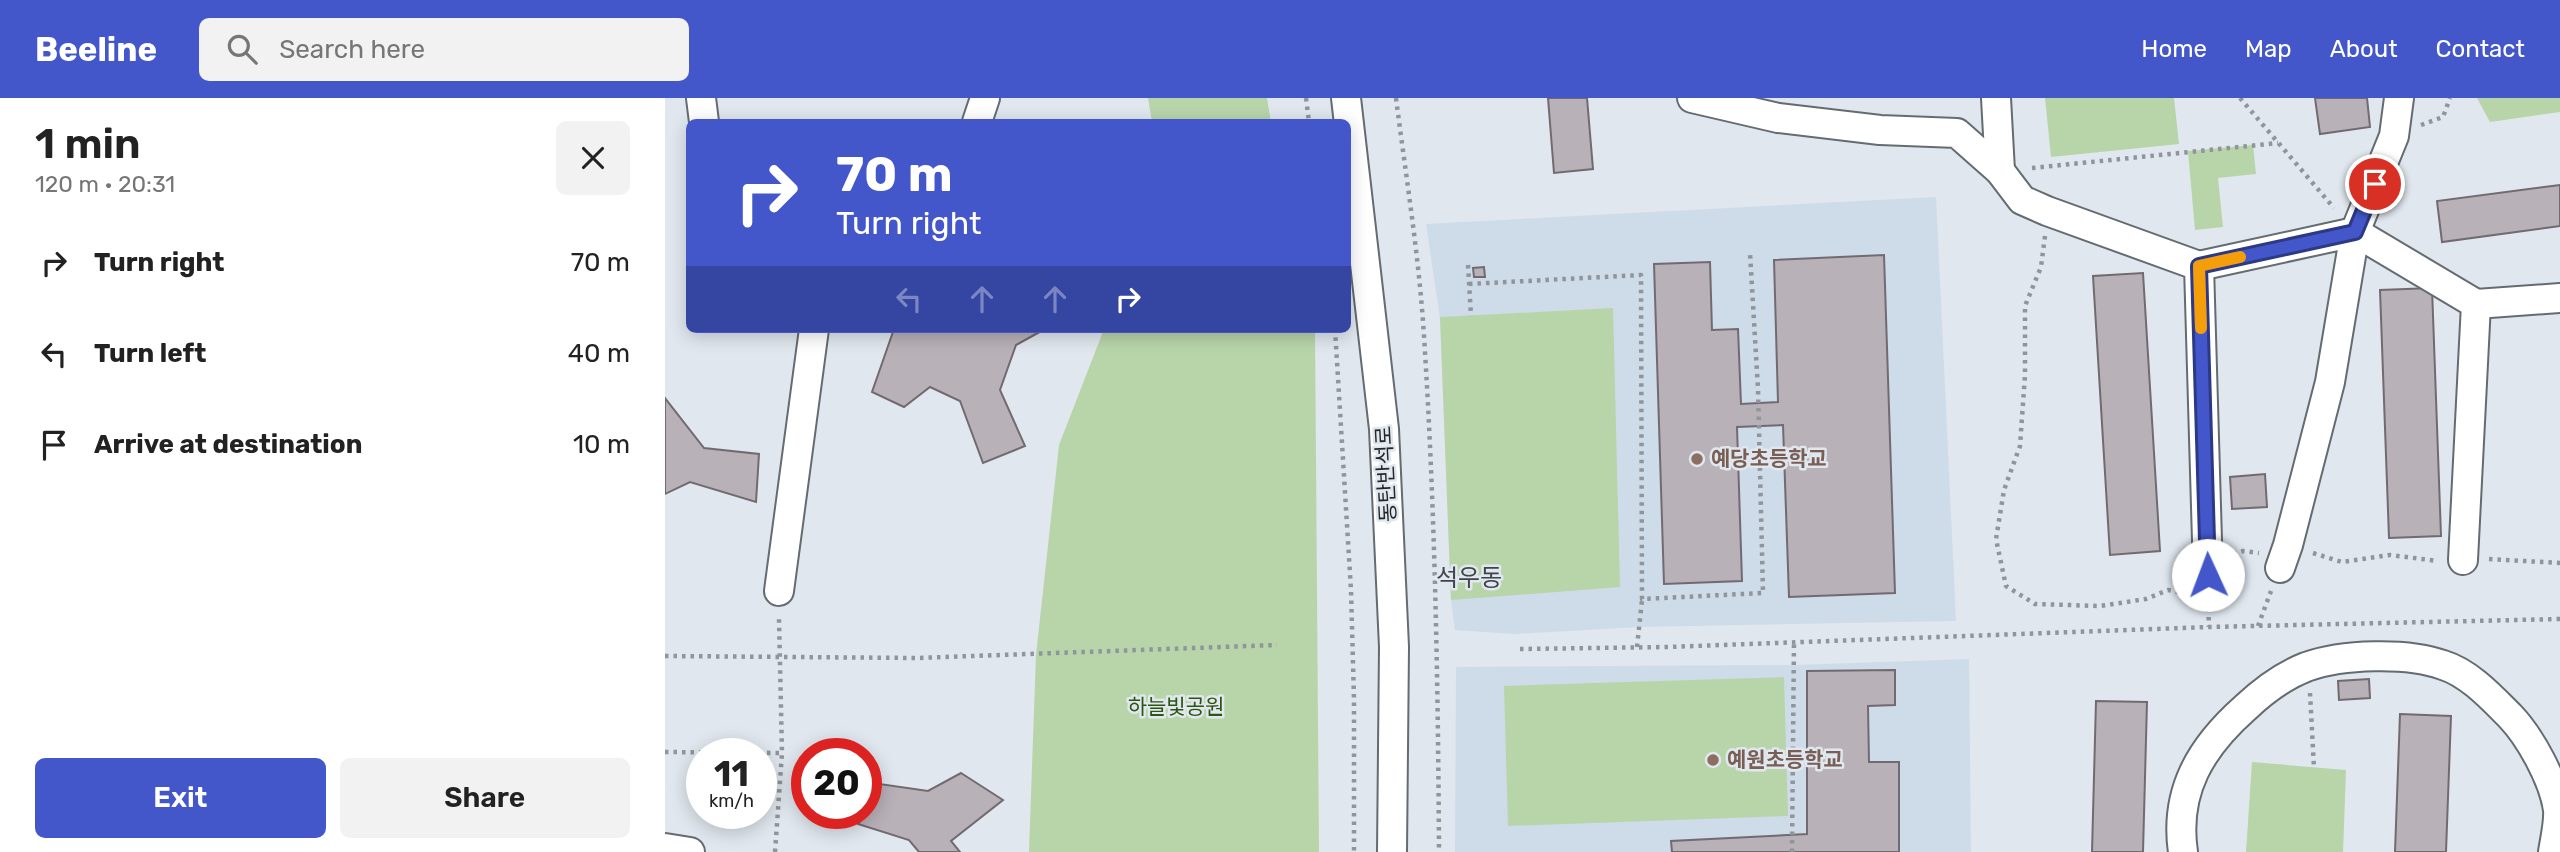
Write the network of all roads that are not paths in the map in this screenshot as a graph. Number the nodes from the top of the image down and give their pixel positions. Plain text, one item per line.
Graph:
1 (701, 98) edge
2 (985, 98) edge
3 (1346, 98) edge
4 (1692, 98) edge
5 (1996, 98) edge
6 (2399, 98) edge
7 (704, 119) edge
8 (978, 119) edge
9 (1348, 119) edge
10 (1351, 142) edge
11 (2000, 171) junction
12 (2355, 232) junction
13 (2199, 266) junction
14 (2560, 298) edge
15 (2476, 304) junction
16 (813, 333) edge
17 (2284, 557) road end
18 (2463, 560) road end
19 (2208, 586) road end
20 (779, 591) road end
21 (665, 848) edge
22 (691, 852) edge
23 (1392, 852) edge
24 (2183, 852) edge
25 (2553, 852) edge

1 - 7 street
2 - 8 street
3 - 9 street, 동탄반석로
4 - 11 street
5 - 11 street
6 - 12 street
10 - 23 street, 동탄반석로
11 - 13 street
12 - 13 street
12 - 15 street
12 - 17 street
13 - 19 street
14 - 15 street
15 - 18 street
16 - 20 street
21 - 22 street
24 - 25 street

